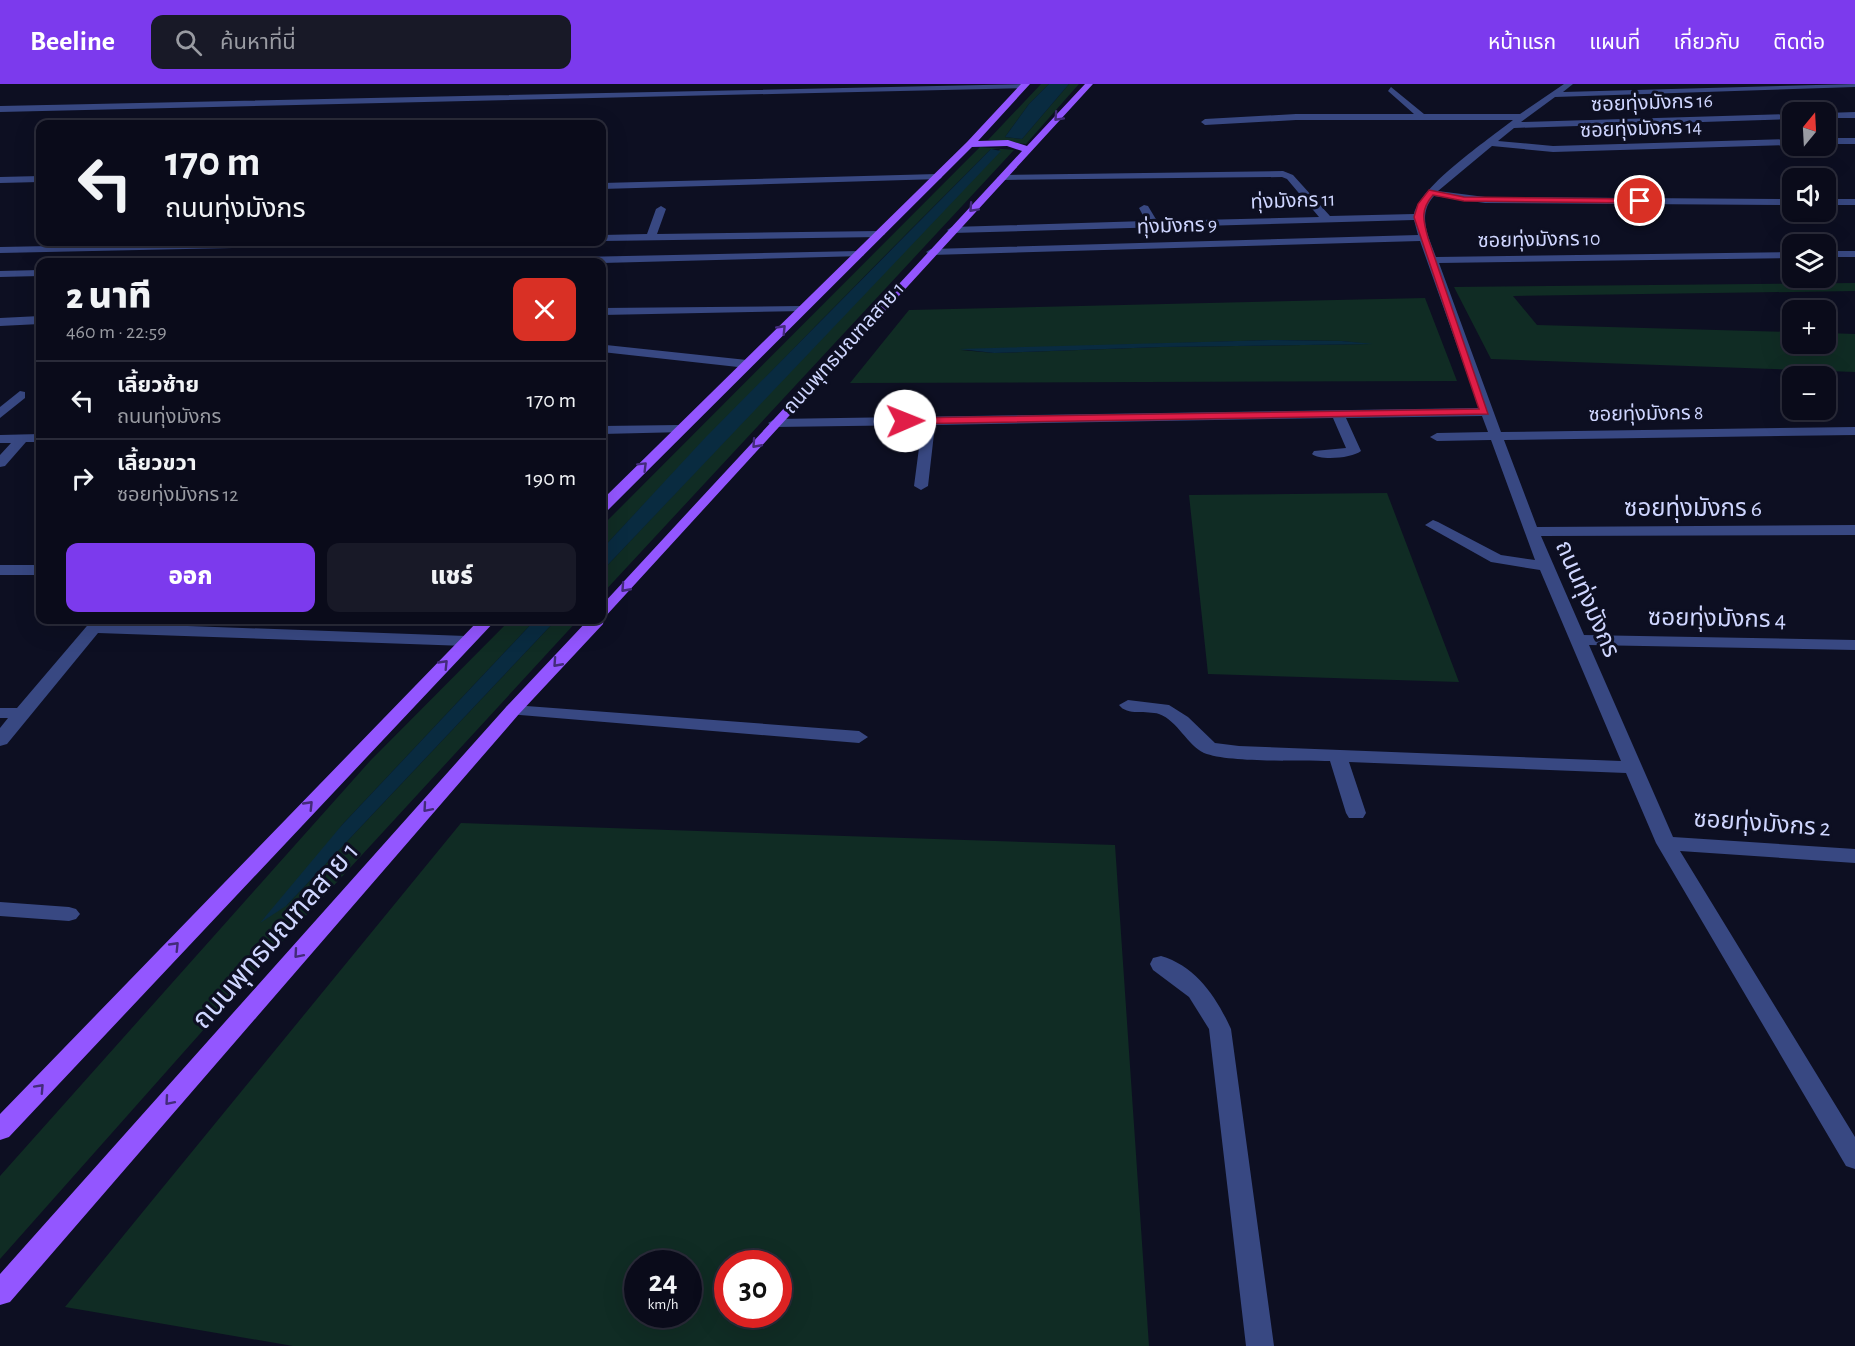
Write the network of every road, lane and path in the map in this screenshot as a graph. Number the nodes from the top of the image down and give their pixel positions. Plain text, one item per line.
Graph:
1 (1089, 84) edge
2 (1569, 84) edge
3 (1025, 85) edge
4 (1855, 85) edge
5 (1391, 89) dead end
6 (324, 92) dead end
7 (1555, 95) junction
8 (316, 100) junction
9 (162, 104) junction
10 (0, 109) edge
11 (1855, 115) edge
12 (151, 116) dead end
13 (1421, 116) junction
14 (1836, 116) edge
15 (1782, 117) edge
16 (1277, 118) junction
17 (1518, 121) junction
18 (1205, 122) dead end
19 (1291, 130) dead end
20 (1836, 141) edge
21 (1855, 141) edge
22 (1782, 142) edge
23 (1490, 143) junction
24 (970, 144) junction
25 (1028, 150) junction
26 (937, 177) junction
27 (1002, 178) junction
28 (36, 179) edge
29 (0, 180) edge
30 (606, 186) edge
31 (1431, 192) junction
32 (1782, 202) edge
33 (1836, 202) edge
34 (1855, 202) edge
35 (1144, 208) dead end
36 (661, 209) dead end
37 (1418, 217) junction
38 (1326, 218) junction
39 (1153, 224) junction
40 (952, 230) junction
41 (880, 234) junction
42 (651, 237) junction
43 (606, 238) edge
44 (1424, 238) junction
45 (192, 246) edge
46 (98, 248) junction
47 (0, 249) edge
48 (931, 252) junction
49 (859, 254) junction
50 (1836, 254) edge
51 (1855, 254) edge
52 (1782, 255) edge
53 (82, 258) edge
54 (606, 259) edge
55 (1430, 260) junction
56 (36, 273) edge
57 (0, 274) edge
58 (802, 309) junction
59 (606, 312) edge
60 (36, 320) edge
61 (0, 322) edge
62 (606, 349) dead end
63 (747, 364) junction
64 (20, 395) dead end
65 (1485, 412) junction
66 (0, 414) edge
67 (1337, 414) junction
68 (929, 420) junction
69 (775, 423) junction
70 (680, 429) junction
71 (606, 430) edge
72 (1855, 431) edge
73 (1494, 436) junction
74 (1437, 437) dead end
75 (36, 438) edge
76 (0, 439) edge
77 (22, 439) junction
78 (1319, 454) dead end
79 (0, 463) edge
80 (921, 486) dead end
81 (606, 504) edge
82 (1433, 525) dead end
83 (1855, 530) edge
84 (1531, 532) junction
85 (1546, 566) junction
86 (0, 570) edge
87 (36, 570) edge
88 (606, 610) edge
89 (97, 624) edge
90 (484, 624) edge
91 (593, 624) edge
92 (1579, 640) junction
93 (466, 641) junction
94 (1855, 645) edge
95 (1128, 705) dead end
96 (513, 710) junction
97 (0, 713) edge
98 (23, 713) junction
99 (859, 737) dead end
100 (0, 740) edge
101 (1336, 755) junction
102 (1635, 767) junction
103 (1356, 813) dead end
104 (1666, 843) junction
105 (1855, 856) edge
106 (0, 909) edge
107 (69, 914) dead end
108 (1161, 964) dead end
109 (0, 1130) edge
110 (1855, 1159) edge
111 (0, 1293) edge
112 (1260, 1346) edge

1 -> 25 main road, ถนนพุทธมณฑลสาย 1
2 - 7 street
3 - 8 street
3 - 24 main road
4 - 7 street
5 - 13 street
6 - 8 street
7 - 17 street
8 - 9 street
9 - 10 street
9 - 12 street
11 - 14 street
13 - 16 street, ซอยทุ่งมังกร 16
13 - 17 street, ซอยทุ่งมังกร 16
15 - 17 street, ซอยทุ่งมังกร 16
16 - 18 street, ซอยทุ่งมังกร 16
16 - 19 street
17 - 23 street
20 - 21 street
22 - 23 street, ซอยทุ่งมังกร 14
23 - 31 street
24 - 25 main road
24 - 26 main road
25 - 27 main road, ถนนพุทธมณฑลสาย 1
26 - 30 street
26 - 41 main road
27 - 38 street
27 -> 40 main road, ถนนพุทธมณฑลสาย 1
28 - 29 street
31 - 32 street
31 - 37 street
33 - 34 street
35 - 39 street
36 - 42 street
37 - 38 street, ทุ่งมังกร 11
37 - 44 street, ถนนทุ่งมังกร
38 - 39 street, ทุ่งมังกร 11
39 - 40 street, ทุ่งมังกร 11
40 - 48 main road, ถนนพุทธมณฑลสาย 1
41 - 42 street
41 - 49 main road
42 - 43 street
44 - 48 street, ทุ่งมังกร 9
44 - 55 street, ถนนทุ่งมังกร
45 - 46 street
46 - 47 street
46 - 53 street
48 - 69 main road, ถนนพุทธมณฑลสาย 1
49 - 54 street
49 - 58 main road
50 - 51 street
52 - 55 street, ซอยทุ่งมังกร 10
55 - 65 street, ถนนทุ่งมังกร
56 - 57 street
58 - 59 street
63 -> 58 main road
60 - 61 street
62 - 63 street
63 - 70 main road
64 - 66 street
65 - 67 street
65 - 73 street, ถนนทุ่งมังกร
67 - 68 street
67 - 78 street
68 - 69 street
68 - 80 street
69 -> 88 main road, ถนนพุทธมณฑลสาย 1
70 - 71 street
81 -> 70 main road
72 - 73 street, ซอยทุ่งมังกร 8
73 - 74 street, ซอยทุ่งมังกร 8
73 - 84 street, ถนนทุ่งมังกร
75 - 77 street
76 - 77 street
77 - 79 street
82 - 85 street
83 - 84 street, ซอยทุ่งมังกร 6
84 - 85 street, ถนนทุ่งมังกร
85 - 92 street, ถนนทุ่งมังกร
86 - 87 street
89 - 93 street
89 - 98 street
90 - 93 main road
91 -> 96 main road, ถนนพุทธมณฑลสาย 1
92 - 94 street, ซอยทุ่งมังกร 4
92 - 102 street, ถนนทุ่งมังกร
109 -> 93 main road
95 - 101 street
96 - 99 street
96 -> 111 main road, ถนนพุทธมณฑลสาย 1
97 - 98 street
98 - 100 street
101 - 102 street
101 - 103 street
102 - 104 street, ถนนทุ่งมังกร
104 - 105 street, ซอยทุ่งมังกร 2
104 - 110 street, ถนนทุ่งมังกร
106 - 107 street
108 - 112 street

